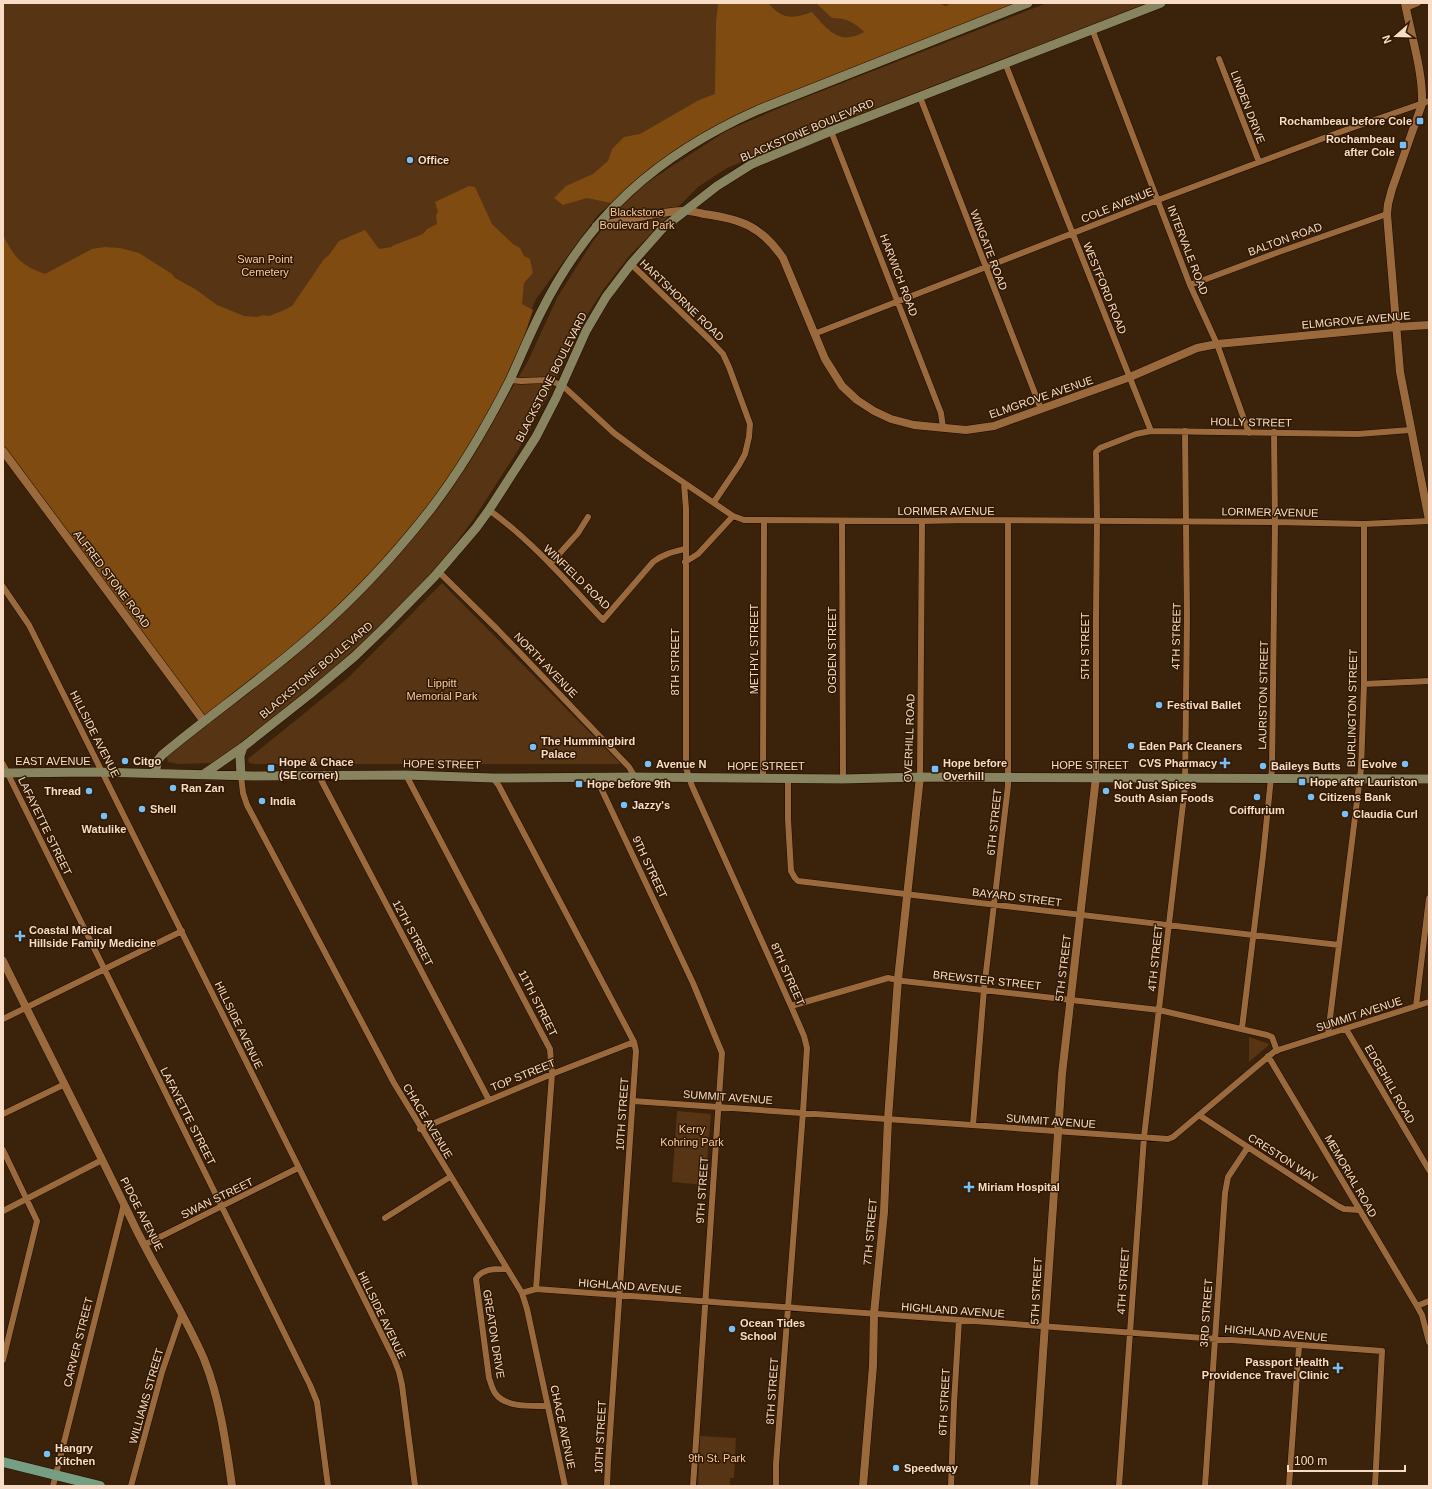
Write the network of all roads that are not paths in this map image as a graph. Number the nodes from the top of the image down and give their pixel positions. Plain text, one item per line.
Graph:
1 (1028, 3) edge
2 (1161, 3) edge
3 (1418, 3) edge
4 (1406, 5) edge
5 (1092, 29) junction
6 (1219, 59) dead end
7 (1005, 63) junction
8 (920, 96) junction
9 (1425, 103) edge
10 (831, 131) junction
11 (1259, 162) junction
12 (1158, 200) junction
13 (685, 211) junction
14 (1387, 214) junction
15 (596, 226) junction
16 (1072, 234) junction
17 (631, 264) junction
18 (985, 268) junction
19 (1190, 285) junction
20 (898, 301) junction
21 (1429, 325) edge
22 (1396, 326) junction
23 (814, 334) junction
24 (1217, 344) junction
25 (1130, 377) junction
26 (510, 380) junction
27 (562, 385) junction
28 (1041, 409) junction
29 (943, 428) junction
30 (1410, 430) junction
31 (1151, 431) junction
32 (1185, 432) junction
33 (1274, 432) junction
34 (1249, 433) junction
35 (1096, 452) joint
36 (4, 453) edge
37 (684, 483) junction
38 (714, 502) junction
39 (489, 510) junction
40 (734, 516) junction
41 (588, 517) dead end
42 (1429, 520) edge
43 (764, 521) junction
44 (842, 521) junction
45 (922, 521) junction
46 (1008, 521) junction
47 (1097, 521) junction
48 (1186, 522) junction
49 (1275, 522) junction
50 (1364, 524) junction
51 (685, 549) junction
52 (685, 562) junction
53 (550, 564) junction
54 (438, 571) junction
55 (3, 587) edge
56 (1429, 681) edge
57 (1364, 684) junction
58 (204, 720) junction
59 (243, 747) junction
60 (3, 764) edge
61 (5, 773) edge
62 (103, 773) junction
63 (155, 773) junction
64 (204, 774) junction
65 (406, 775) junction
66 (240, 776) junction
67 (319, 776) junction
68 (635, 776) junction
69 (598, 777) junction
70 (690, 777) junction
71 (920, 777) junction
72 (1008, 777) junction
73 (1096, 777) junction
74 (1272, 777) junction
75 (493, 778) junction
76 (763, 778) junction
77 (788, 778) junction
78 (1184, 778) junction
79 (843, 779) junction
80 (1359, 779) junction
81 (1429, 779) edge
82 (908, 895) junction
83 (1429, 898) edge
84 (994, 905) junction
85 (1080, 915) junction
86 (1168, 925) junction
87 (182, 931) junction
88 (1252, 935) junction
89 (1339, 945) junction
90 (3, 962) edge
91 (104, 969) junction
92 (898, 979) junction
93 (984, 989) junction
94 (1070, 1000) junction
95 (1428, 1004) edge
96 (791, 1006) junction
97 (1416, 1006) junction
98 (26, 1008) junction
99 (1159, 1010) junction
100 (3, 1019) edge
101 (1242, 1028) junction
102 (1346, 1029) junction
103 (1328, 1034) junction
104 (634, 1042) junction
105 (1277, 1050) junction
106 (1268, 1056) junction
107 (552, 1074) junction
108 (65, 1084) junction
109 (489, 1100) junction
110 (632, 1101) junction
111 (718, 1107) junction
112 (803, 1112) junction
113 (3, 1114) edge
114 (1199, 1115) junction
115 (888, 1119) junction
116 (973, 1125) junction
117 (420, 1129) junction
118 (1058, 1131) junction
119 (1144, 1137) junction
120 (1248, 1147) junction
121 (3, 1150) edge
122 (102, 1160) junction
123 (298, 1168) junction
124 (1429, 1170) edge
125 (450, 1177) junction
126 (27, 1199) junction
127 (124, 1204) junction
128 (223, 1206) junction
129 (1360, 1210) junction
130 (3, 1212) edge
131 (385, 1218) dead end
132 (144, 1244) junction
133 (507, 1268) junction
134 (536, 1290) junction
135 (522, 1293) junction
136 (619, 1295) junction
137 (705, 1301) junction
138 (1429, 1301) edge
139 (1417, 1306) junction
140 (788, 1308) junction
141 (182, 1313) junction
142 (874, 1314) junction
143 (959, 1320) junction
144 (1045, 1326) junction
145 (1130, 1333) junction
146 (1214, 1338) junction
147 (1429, 1342) edge
148 (1299, 1346) junction
149 (3, 1360) edge
150 (548, 1406) junction
151 (3, 1462) edge
152 (56, 1475) junction
153 (53, 1486) edge
154 (100, 1486) edge
155 (131, 1486) edge
156 (232, 1486) edge
157 (328, 1486) edge
158 (415, 1486) edge
159 (565, 1486) edge
160 (607, 1486) edge
161 (693, 1486) edge
162 (776, 1486) edge
163 (863, 1486) edge
164 (951, 1486) edge
165 (1034, 1486) edge
166 (1119, 1486) edge
167 (1205, 1486) edge
168 (1289, 1486) edge
169 (1375, 1486) edge

1 - 15 main road
2 - 5 main road, BLACKSTONE BOULEVARD
3 - 4 street
4 - 9 street
5 - 7 main road, BLACKSTONE BOULEVARD
5 - 12 street, INTERVALE ROAD
6 - 11 street, LINDEN DRIVE
7 - 8 main road, BLACKSTONE BOULEVARD
7 - 16 street, WESTFORD ROAD
8 - 10 main road, BLACKSTONE BOULEVARD
8 - 18 street, WINGATE ROAD
9 - 11 street, COLE AVENUE
9 - 14 street
10 - 13 main road, BLACKSTONE BOULEVARD
10 - 20 street, HARWICH ROAD
11 - 12 street, COLE AVENUE
12 - 16 street, COLE AVENUE
12 - 19 street, INTERVALE ROAD
13 - 15 street, ELMGROVE AVENUE
13 - 17 main road, BLACKSTONE BOULEVARD
13 - 23 street, ELMGROVE AVENUE
14 - 19 street, BALTON ROAD
14 - 22 street
15 - 26 main road
16 - 18 street, COLE AVENUE
16 - 25 street, WESTFORD ROAD
17 - 27 main road, BLACKSTONE BOULEVARD
17 - 38 street, HARTSHORNE ROAD
18 - 20 street, COLE AVENUE
18 - 28 street, WINGATE ROAD
19 - 24 street, INTERVALE ROAD
20 - 23 street, COLE AVENUE
20 - 29 street, HARWICH ROAD
21 - 22 street, ELMGROVE AVENUE
22 - 24 street, ELMGROVE AVENUE
22 - 30 street
23 - 29 street, ELMGROVE AVENUE
24 - 25 street, ELMGROVE AVENUE
24 - 34 street, INTERVALE ROAD
25 - 28 street, ELMGROVE AVENUE
25 - 31 street, WESTFORD ROAD
26 - 27 street, LORIMER AVENUE
26 - 58 main road
27 - 37 street, LORIMER AVENUE
27 - 39 main road, BLACKSTONE BOULEVARD
28 - 29 street, ELMGROVE AVENUE
30 - 33 street, HOLLY STREET
30 - 42 street
31 - 32 street, HOLLY STREET
31 - 35 street, HOLLY STREET
32 - 34 street, HOLLY STREET
32 - 48 street, 4TH STREET
33 - 34 street, HOLLY STREET
33 - 49 street, LAURISTON STREET
35 - 47 street, 5TH STREET
36 - 58 street, ALFRED STONE ROAD
37 - 38 street, LORIMER AVENUE
37 - 51 street, 8TH STREET
38 - 40 street, LORIMER AVENUE
39 - 53 street, WINFIELD ROAD
39 - 54 main road, BLACKSTONE BOULEVARD
40 - 43 street, LORIMER AVENUE
40 - 52 street
41 - 53 street
42 - 50 street, LORIMER AVENUE
43 - 44 street, LORIMER AVENUE
43 - 76 street, METHYL STREET
44 - 45 street, LORIMER AVENUE
44 - 79 street, OGDEN STREET
45 - 46 street, LORIMER AVENUE
45 - 71 street, OVERHILL ROAD
46 - 47 street, LORIMER AVENUE
46 - 72 street, 6TH STREET
47 - 48 street, LORIMER AVENUE
47 - 73 street, 5TH STREET
48 - 49 street, LORIMER AVENUE
48 - 78 street, 4TH STREET
49 - 50 street, LORIMER AVENUE
49 - 74 street, LAURISTON STREET
50 - 57 street, BURLINGTON STREET
51 - 52 street, 8TH STREET
51 - 53 street, WINFIELD ROAD
52 - 70 street, 8TH STREET
54 - 59 main road, BLACKSTONE BOULEVARD
54 - 68 street, NORTH AVENUE
55 - 62 street, HILLSIDE AVENUE
56 - 57 street
57 - 80 street, BURLINGTON STREET
58 - 63 main road
59 - 64 main road, BLACKSTONE BOULEVARD
59 - 66 main road
60 - 61 street, LAFAYETTE STREET
61 - 62 main road, EAST AVENUE
61 - 91 street, LAFAYETTE STREET
62 - 63 main road, HOPE STREET
62 - 87 street, HILLSIDE AVENUE
63 - 64 main road, HOPE STREET
64 - 66 main road, HOPE STREET
65 - 67 main road, HOPE STREET
65 - 75 main road, HOPE STREET
65 - 107 street, 11TH STREET
66 - 67 main road, HOPE STREET
66 - 117 street, CHACE AVENUE
67 - 109 street, 12TH STREET
68 - 69 main road, HOPE STREET
68 - 70 main road, HOPE STREET
69 - 75 main road, HOPE STREET
69 - 111 street, 9TH STREET
70 - 76 main road, HOPE STREET
70 - 96 street, 8TH STREET
71 - 72 main road, HOPE STREET
71 - 79 main road, HOPE STREET
71 - 82 street, OVERHILL ROAD
72 - 73 main road, HOPE STREET
72 - 84 street, 6TH STREET
73 - 78 main road, HOPE STREET
73 - 85 street, 5TH STREET
74 - 78 main road, HOPE STREET
74 - 80 main road, HOPE STREET
74 - 88 street, LAURISTON STREET
75 - 104 street, 10TH STREET
76 - 77 main road, HOPE STREET
77 - 79 main road, HOPE STREET
77 - 82 street, BAYARD STREET
78 - 86 street, 4TH STREET
80 - 81 main road, HOPE STREET
80 - 89 street, BURLINGTON STREET
82 - 84 street, BAYARD STREET
82 - 92 street, OVERHILL ROAD
83 - 97 street
84 - 85 street, BAYARD STREET
84 - 93 street, 6TH STREET
85 - 86 street, BAYARD STREET
85 - 94 street, 5TH STREET
86 - 88 street, BAYARD STREET
86 - 99 street, 4TH STREET
87 - 91 street
87 - 123 street, HILLSIDE AVENUE
88 - 89 street, BAYARD STREET
88 - 101 street, LAURISTON STREET
89 - 103 street, BURLINGTON STREET
90 - 98 street, PIDGE AVENUE
91 - 98 street
91 - 128 street, LAFAYETTE STREET
92 - 93 street, BREWSTER STREET
92 - 96 street, BREWSTER STREET
92 - 115 street, 7TH STREET
93 - 94 street, BREWSTER STREET
93 - 116 street, 6TH STREET
94 - 99 street, BREWSTER STREET
94 - 118 street, 5TH STREET
95 - 97 street, SUMMIT AVENUE
96 - 112 street, 8TH STREET
97 - 102 street, SUMMIT AVENUE
98 - 100 street
98 - 108 street, PIDGE AVENUE
99 - 101 street, BREWSTER STREET
99 - 119 street, 4TH STREET
101 - 105 street, BREWSTER STREET
102 - 103 street, SUMMIT AVENUE
102 - 124 street, EDGEHILL ROAD
103 - 105 street, SUMMIT AVENUE
104 - 107 street, TOP STREET
104 - 110 street, 10TH STREET
105 - 106 street, SUMMIT AVENUE
106 - 114 street, SUMMIT AVENUE
106 - 129 street, MEMORIAL ROAD
107 - 109 street, TOP STREET
107 - 134 street, 11TH STREET
108 - 113 street
108 - 122 street, PIDGE AVENUE
109 - 117 street, TOP STREET
110 - 111 street, SUMMIT AVENUE
110 - 136 street, 10TH STREET
111 - 112 street, SUMMIT AVENUE
111 - 137 street, 9TH STREET
112 - 115 street, SUMMIT AVENUE
112 - 140 street, 8TH STREET
114 - 119 street, SUMMIT AVENUE
114 - 120 street, CRESTON WAY
115 - 116 street, SUMMIT AVENUE
115 - 142 street, 7TH STREET
116 - 118 street, SUMMIT AVENUE
117 - 125 street, CHACE AVENUE
118 - 119 street, SUMMIT AVENUE
118 - 144 street, 5TH STREET
119 - 145 street, 4TH STREET
120 - 129 street, CRESTON WAY
120 - 146 street, 3RD STREET
121 - 126 street
122 - 126 street
122 - 127 street, PIDGE AVENUE
123 - 128 street, SWAN STREET
123 - 158 street, HILLSIDE AVENUE
125 - 131 street
125 - 133 street, CHACE AVENUE
126 - 130 street
126 - 149 street
127 - 132 street, PIDGE AVENUE
127 - 152 street, CARVER STREET
128 - 132 street, SWAN STREET
128 - 157 street, LAFAYETTE STREET
129 - 139 street, MEMORIAL ROAD
132 - 141 street, PIDGE AVENUE
133 - 135 street, CHACE AVENUE
133 - 150 street, GREATON DRIVE
134 - 135 street, HIGHLAND AVENUE
134 - 136 street, HIGHLAND AVENUE
135 - 150 street, CHACE AVENUE
136 - 137 street, HIGHLAND AVENUE
136 - 160 street, 10TH STREET
137 - 140 street, HIGHLAND AVENUE
137 - 161 street, 9TH STREET
138 - 139 street
139 - 147 street, MEMORIAL ROAD
140 - 142 street, HIGHLAND AVENUE
140 - 162 street, 8TH STREET
141 - 155 street, WILLIAMS STREET
141 - 156 street, PIDGE AVENUE
142 - 143 street, HIGHLAND AVENUE
142 - 163 street, 7TH STREET
143 - 144 street, HIGHLAND AVENUE
143 - 164 street, 6TH STREET
144 - 145 street, HIGHLAND AVENUE
144 - 165 street, 5TH STREET
145 - 146 street, HIGHLAND AVENUE
145 - 166 street, 4TH STREET
146 - 148 street, HIGHLAND AVENUE
146 - 167 street, 3RD STREET
148 - 168 street
148 - 169 street, HIGHLAND AVENUE
150 - 159 street, CHACE AVENUE
151 - 152 main road
152 - 153 street, CARVER STREET
152 - 154 main road

